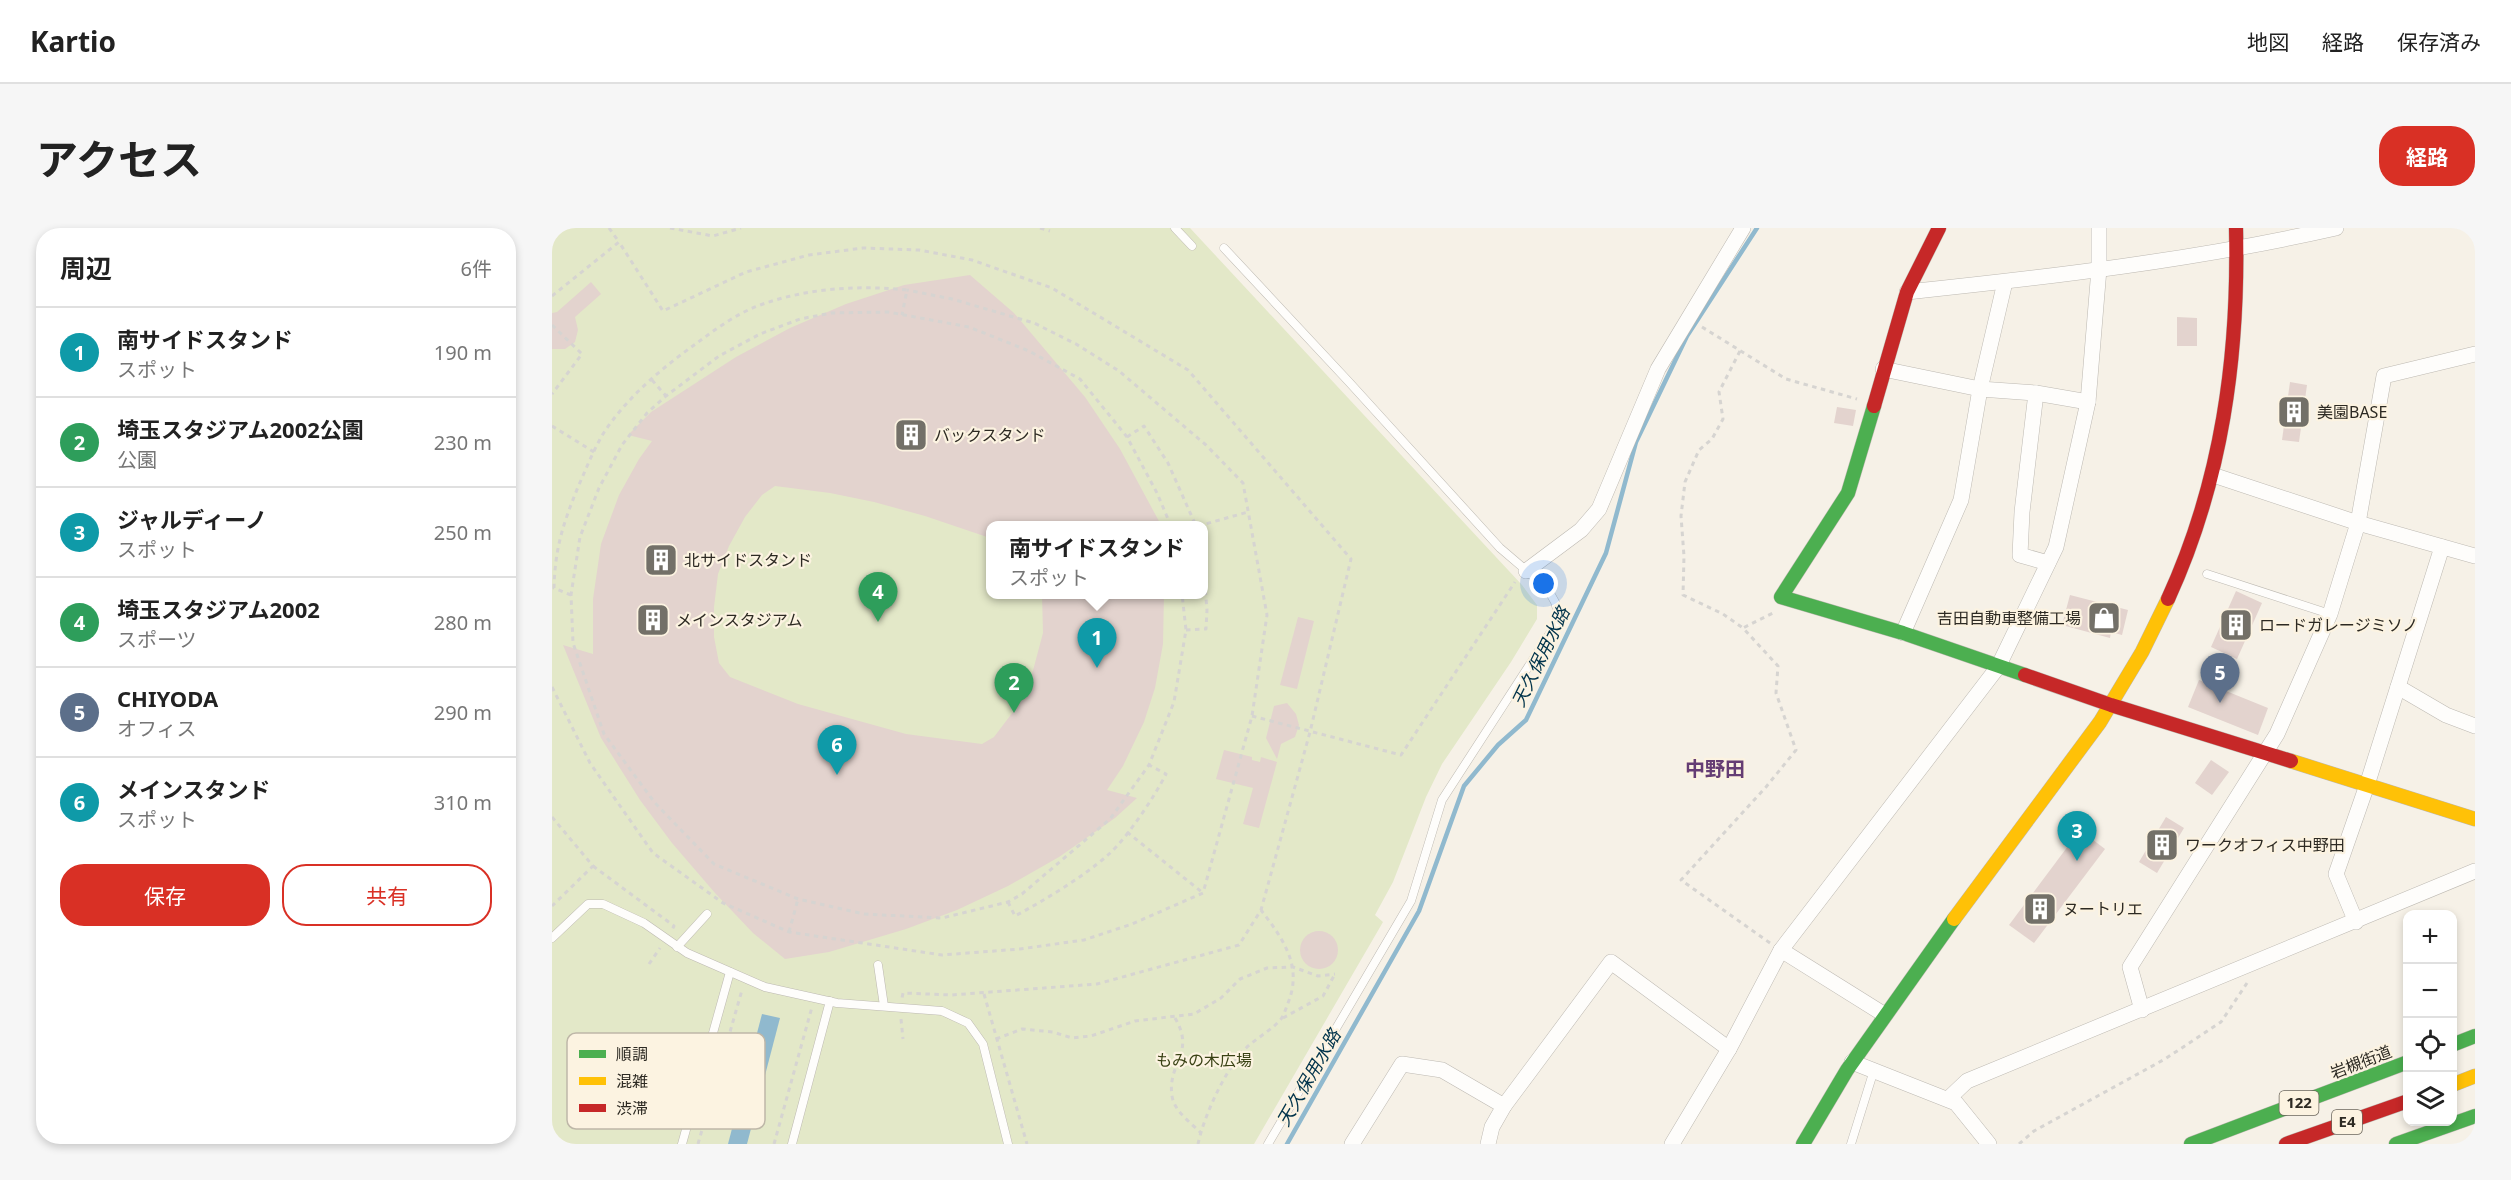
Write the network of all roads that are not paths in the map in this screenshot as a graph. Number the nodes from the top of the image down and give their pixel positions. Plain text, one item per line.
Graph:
1 (1175, 228) edge
2 (1743, 228) edge
3 (1939, 228) edge
4 (2099, 228) edge
5 (2236, 228) edge
6 (2336, 228) edge
7 (1192, 246) dead end
8 (1224, 248) dead end
9 (2237, 249) junction
10 (2098, 269) junction
11 (2005, 282) junction
12 (1907, 292) junction
13 (2475, 354) edge
14 (1883, 369) junction
15 (1980, 389) junction
16 (2036, 393) junction
17 (2088, 402) junction
18 (2213, 474) junction
19 (2358, 523) junction
20 (2442, 547) junction
21 (2475, 556) edge
22 (2048, 563) junction
23 (1526, 571) junction
24 (2206, 574) dead end
25 (2330, 614) junction
26 (1903, 633) junction
27 (1998, 667) junction
28 (2398, 687) junction
29 (2111, 705) junction
30 (2475, 726) edge
31 (2264, 753) junction
32 (2367, 785) junction
33 (2475, 819) edge
34 (2475, 871) edge
35 (707, 914) dead end
36 (2356, 922) junction
37 (552, 938) edge
38 (677, 947) junction
39 (1781, 950) junction
40 (878, 965) dead end
41 (730, 972) junction
42 (830, 1001) junction
43 (884, 1006) junction
44 (2142, 1010) junction
45 (1885, 1015) junction
46 (713, 1033) edge
47 (2475, 1036) edge
48 (2457, 1043) edge
49 (1729, 1049) junction
50 (1852, 1062) junction
51 (2403, 1064) edge
52 (1874, 1070) junction
53 (2475, 1076) edge
54 (2457, 1083) edge
55 (1948, 1099) junction
56 (2403, 1103) edge
57 (1504, 1106) junction
58 (2475, 1116) edge
59 (686, 1129) edge
60 (552, 1140) edge
61 (559, 1144) edge
62 (682, 1144) edge
63 (792, 1144) edge
64 (1008, 1144) edge
65 (1268, 1144) edge
66 (1353, 1144) edge
67 (1488, 1144) edge
68 (1672, 1144) edge
69 (1803, 1144) edge
70 (1851, 1144) edge
71 (1989, 1144) edge
72 (2191, 1144) edge
73 (2286, 1144) edge
74 (2396, 1144) edge

1 - 7 lane
2 - 23 street
3 - 12 main road
4 - 10 street
5 - 9 main road
6 - 9 street
8 - 23 lane
9 - 10 street
9 - 18 main road
10 - 11 street
10 - 17 street
11 - 12 street
11 - 15 street
12 - 14 main road
13 - 19 street
14 - 15 street
14 - 26 main road
15 - 16 street
15 - 26 street
16 - 17 street
16 - 22 street
17 - 22 street
18 - 19 street
18 - 29 main road
19 - 20 street
19 - 25 street
20 - 21 street
20 - 28 street
22 - 27 street
23 - 65 lane
24 - 25 lane
25 - 31 street
26 - 27 main road
27 - 29 main road
27 - 39 street
28 - 30 street
28 - 32 street
29 - 31 main road
29 - 45 main road
31 - 32 main road
31 - 44 street
32 - 33 main road
32 - 36 street
34 - 36 street
35 - 38 lane
36 - 44 street
37 - 38 lane
38 - 41 lane
39 - 45 street
39 - 49 street
40 - 43 lane
41 - 42 lane
41 - 46 lane
42 - 43 lane
42 - 63 lane
43 - 64 lane
44 - 55 street
45 - 50 main road
47 - 48 main road
49 - 57 street
49 - 68 street
50 - 52 street
50 - 69 main road
51 - 72 main road, 岩槻街道 / 122
52 - 55 street
52 - 70 lane
53 - 54 main road
55 - 71 street
56 - 73 main road, E4
57 - 66 street
57 - 67 street
58 - 74 main road
59 - 62 lane
60 - 61 lane

